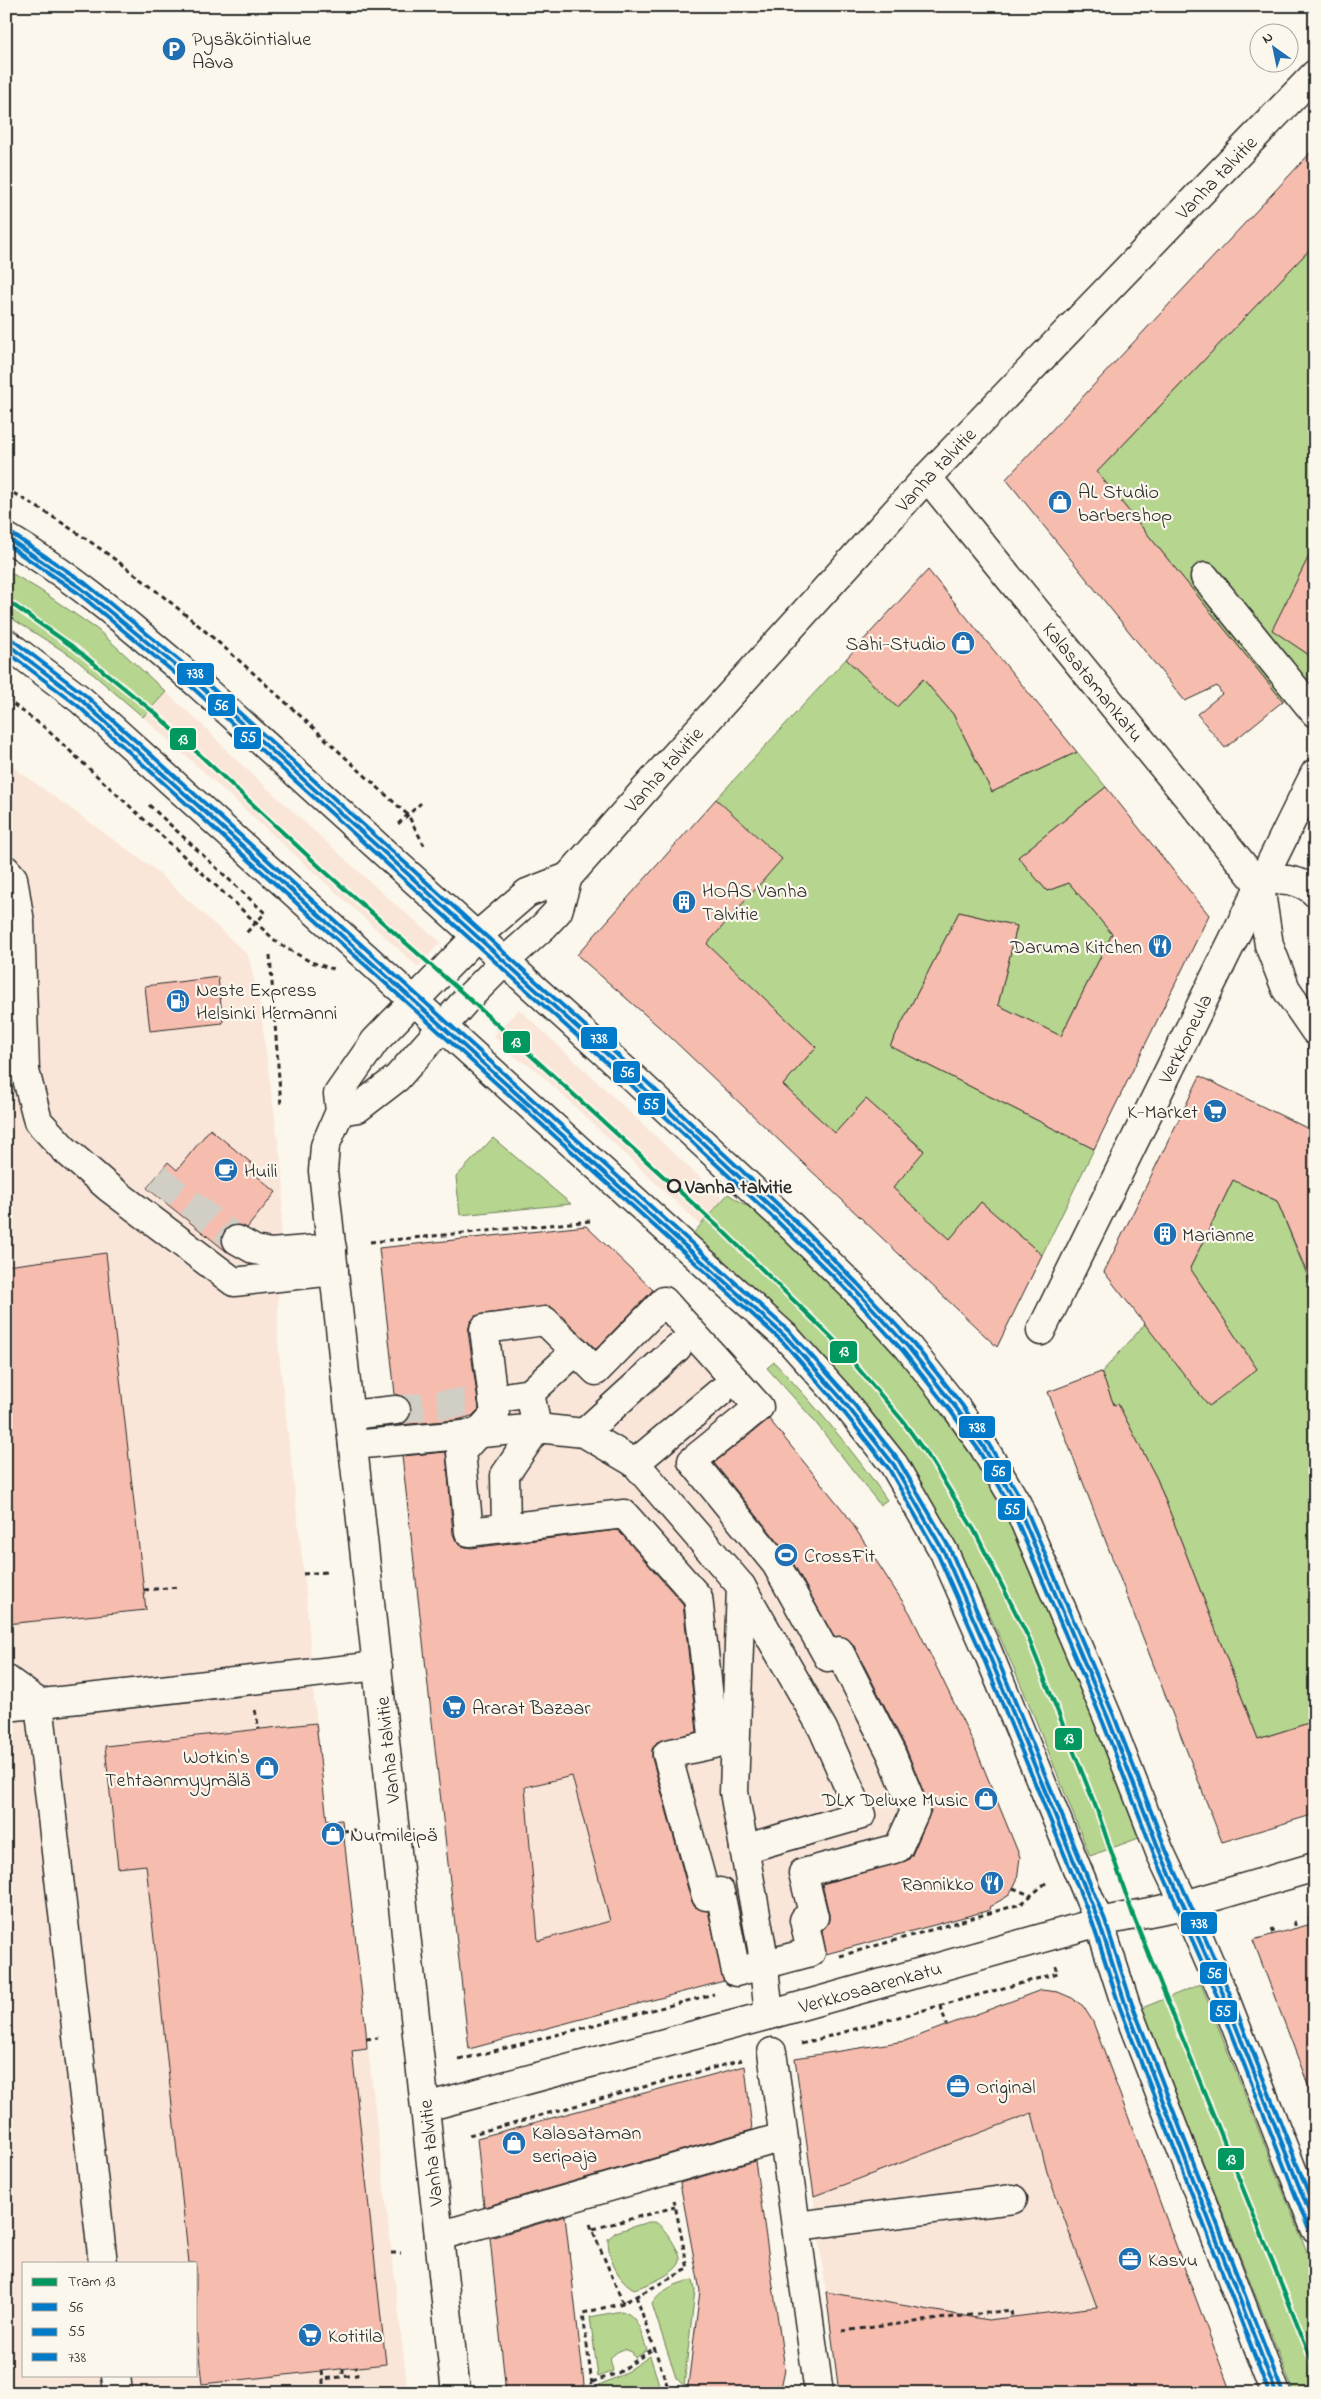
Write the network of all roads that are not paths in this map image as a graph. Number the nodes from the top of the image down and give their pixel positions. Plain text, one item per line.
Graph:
1 (1315, 74) edge
2 (927, 477) junction
3 (6, 537) edge
4 (1205, 577) dead end
5 (6, 643) edge
6 (1315, 713) edge
7 (1315, 774) edge
8 (6, 870) edge
9 (568, 877) junction
10 (1260, 886) junction
11 (1315, 893) edge
12 (477, 936) junction
13 (504, 962) junction
14 (414, 1002) junction
15 (441, 1026) junction
16 (1315, 1031) edge
17 (340, 1111) junction
18 (236, 1240) tunnel mouth
19 (333, 1260) junction
20 (1041, 1331) dead end
21 (677, 1348) dead end
22 (576, 1351) junction
23 (720, 1392) dead end
24 (530, 1393) junction
25 (493, 1399) tunnel mouth
26 (396, 1410) tunnel mouth
27 (350, 1415) junction
28 (537, 1428) junction
29 (584, 1433) junction
30 (353, 1445) junction
31 (635, 1464) junction
32 (506, 1527) dead end
33 (741, 1586) junction
34 (378, 1666) junction
35 (6, 1679) edge
36 (39, 1703) junction
37 (6, 1707) edge
38 (744, 1849) junction
39 (1315, 1867) edge
40 (1185, 1904) junction
41 (1098, 1922) junction
42 (769, 2015) junction
43 (772, 2052) road end
44 (426, 2107) junction
45 (783, 2137) junction
46 (1014, 2199) dead end
47 (797, 2226) junction
48 (1315, 2228) edge
49 (439, 2236) junction
50 (103, 2262) edge
51 (116, 2376) edge
52 (118, 2393) edge
53 (456, 2393) edge
54 (819, 2393) edge
55 (1276, 2393) edge

1 - 2 street, Vanha talvitie
2 - 9 street, Vanha talvitie
2 - 10 street, Kalasatamankatu
3 - 12 street
4 - 6 street
5 - 14 street
7 - 10 street, Verkkoneula
8 - 19 street
9 - 12 street, Vanha talvitie
9 - 13 street, Vanha talvitie
10 - 11 street
10 - 16 street
10 - 20 street, Verkkoneula
12 - 13 street
12 - 14 street, Vanha talvitie
13 - 15 street, Vanha talvitie
13 - 40 street
14 - 15 street
14 - 17 street, Vanha talvitie
15 - 17 street, Vanha talvitie
15 - 41 street
17 - 19 street, Vanha talvitie
18 - 19 street
19 - 27 street, Vanha talvitie
21 - 29 street
22 - 22 street
22 - 24 street
23 - 31 street
24 - 25 street
24 - 28 street
26 - 27 street
27 - 30 street, Vanha talvitie
28 - 29 street
28 - 30 street
28 - 32 street
29 - 31 street
30 - 34 street, Vanha talvitie
31 - 33 street
33 - 38 street
33 - 38 street
34 - 36 street
34 - 44 street, Vanha talvitie
35 - 36 street
36 - 37 street
36 - 50 street
38 - 42 street
39 - 40 street, Verkkosaarenkatu
40 - 41 street, Verkkosaarenkatu
40 - 48 street
41 - 42 street, Verkkosaarenkatu
41 - 55 street
42 - 44 street, Verkkosaarenkatu
43 - 45 street
44 - 49 street, Vanha talvitie
45 - 47 street
45 - 49 street
46 - 47 street
47 - 54 street
49 - 53 street, Vanha talvitie
51 - 52 street

